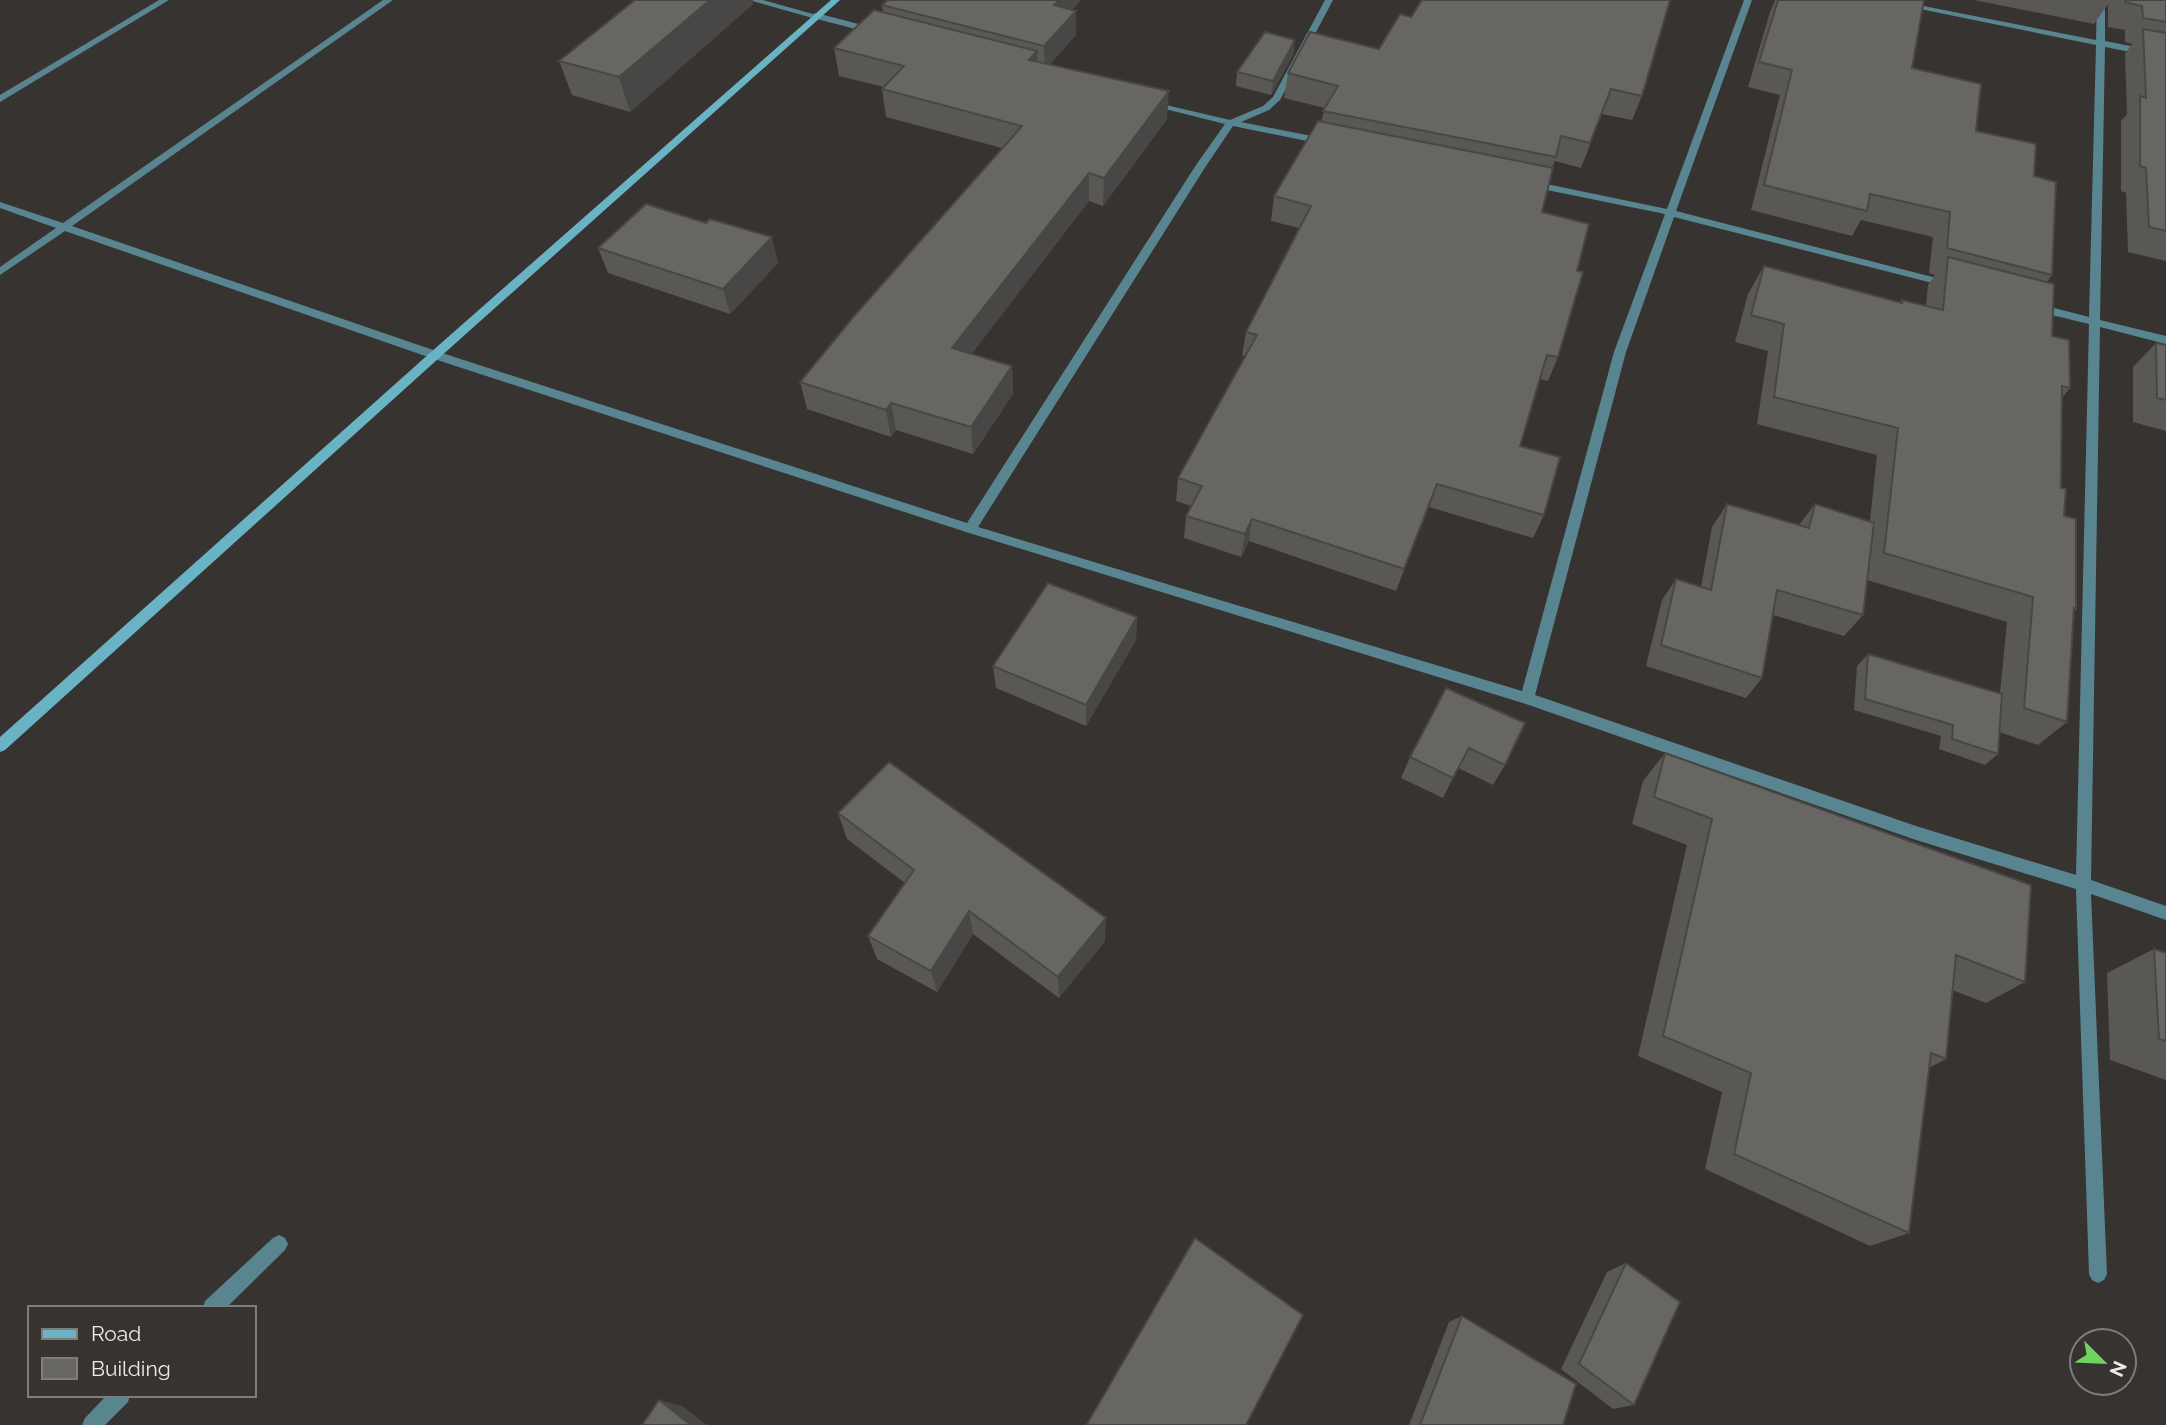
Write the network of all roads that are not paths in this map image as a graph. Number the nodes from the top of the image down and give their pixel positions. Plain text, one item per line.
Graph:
1 (165, 0) edge
2 (388, 0) edge
3 (753, 0) edge
4 (836, 0) edge
5 (1329, 0) edge
6 (1748, 0) edge
7 (1880, 0) edge
8 (2101, 0) edge
9 (816, 16) junction
10 (883, 33) edge
11 (2099, 43) junction
12 (2166, 56) edge
13 (0, 99) edge
14 (1138, 99) edge
15 (1231, 123) junction
16 (1338, 145) edge
17 (1526, 183) edge
18 (0, 205) edge
19 (1673, 213) junction
20 (65, 229) junction
21 (0, 272) edge
22 (1962, 288) edge
23 (2028, 305) edge
24 (2094, 322) junction
25 (2166, 340) edge
26 (435, 355) junction
27 (970, 530) junction
28 (1527, 698) junction
29 (0, 747) edge
30 (2082, 884) junction
31 (2166, 914) edge
32 (279, 1244) dead end
33 (2098, 1274) dead end
34 (214, 1306) edge
35 (119, 1397) edge
36 (92, 1425) edge

1 - 13 street
2 - 20 street
3 - 9 street
4 - 9 main road
5 - 15 street
6 - 19 street
7 - 11 street
8 - 11 street
9 - 10 street
9 - 26 main road
11 - 12 street
11 - 24 street
14 - 15 street
15 - 16 street
15 - 27 street
17 - 19 street
18 - 20 street
19 - 22 street
19 - 28 street
20 - 21 street
20 - 26 street
23 - 24 street
24 - 25 street
24 - 30 street
26 - 27 street
26 - 29 main road
27 - 28 street
28 - 30 street
30 - 31 street
30 - 33 street
32 - 34 street
35 - 36 street

